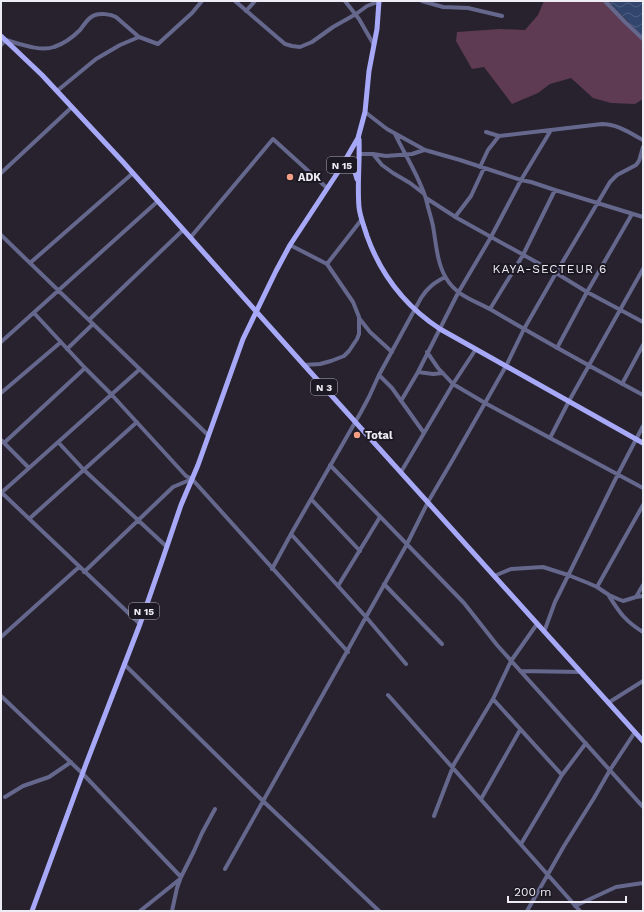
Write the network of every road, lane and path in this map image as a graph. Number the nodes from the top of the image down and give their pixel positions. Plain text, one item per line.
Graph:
1 (202, 1) edge
2 (235, 1) edge
3 (255, 1) edge
4 (345, 1) edge
5 (379, 1) edge
6 (422, 1) edge
7 (605, 1) edge
8 (246, 11) junction
9 (356, 14) junction
10 (502, 16) dead end
11 (1, 36) edge
12 (139, 37) junction
13 (643, 39) edge
14 (6, 40) junction
15 (1, 45) edge
16 (374, 45) junction
17 (57, 91) junction
18 (72, 107) junction
19 (365, 112) junction
20 (551, 130) junction
21 (486, 132) dead end
22 (395, 134) junction
23 (500, 136) junction
24 (358, 138) junction
25 (643, 140) edge
26 (643, 147) edge
27 (425, 150) junction
28 (359, 154) junction
29 (373, 154) junction
30 (405, 155) junction
31 (482, 168) junction
32 (340, 169) junction
33 (1, 173) edge
34 (133, 173) junction
35 (521, 180) junction
36 (358, 182) junction
37 (327, 188) junction
38 (555, 190) junction
39 (424, 195) junction
40 (158, 201) junction
41 (597, 204) junction
42 (632, 214) junction
43 (455, 217) junction
44 (643, 217) edge
45 (362, 219) junction
46 (183, 230) junction
47 (1, 235) edge
48 (491, 237) junction
49 (190, 238) junction
50 (290, 245) junction
51 (523, 255) junction
52 (30, 263) junction
53 (327, 264) junction
54 (643, 269) edge
55 (556, 273) junction
56 (445, 276) junction
57 (59, 291) junction
58 (587, 292) junction
59 (458, 293) junction
60 (415, 309) junction
61 (490, 309) junction
62 (620, 309) junction
63 (257, 312) junction
64 (34, 313) junction
65 (359, 317) junction
66 (89, 320) junction
67 (643, 322) edge
68 (93, 324) junction
69 (440, 329) junction
70 (524, 329) junction
71 (370, 332) junction
72 (359, 334) junction
73 (1, 342) edge
74 (61, 342) junction
75 (643, 345) edge
76 (557, 348) junction
77 (67, 349) junction
78 (476, 349) junction
79 (392, 352) junction
80 (427, 352) junction
81 (304, 364) junction
82 (506, 366) junction
83 (588, 366) junction
84 (85, 368) junction
85 (140, 369) junction
86 (418, 372) junction
87 (442, 373) junction
88 (379, 375) junction
89 (453, 384) junction
90 (622, 384) junction
91 (2, 391) edge
92 (111, 394) junction
93 (643, 395) edge
94 (401, 400) junction
95 (569, 401) junction
96 (485, 403) junction
97 (355, 421) junction
98 (137, 422) junction
99 (643, 426) edge
100 (424, 432) junction
101 (208, 435) junction
102 (550, 438) junction
103 (636, 439) junction
104 (3, 441) edge
105 (58, 442) junction
106 (643, 442) edge
107 (330, 465) junction
108 (29, 468) junction
109 (84, 470) junction
110 (401, 472) junction
111 (618, 474) junction
112 (192, 479) junction
113 (643, 488) edge
114 (1, 493) edge
115 (311, 499) junction
116 (428, 502) junction
117 (643, 505) edge
118 (643, 510) edge
119 (643, 516) edge
120 (380, 517) junction
121 (29, 519) junction
122 (138, 520) junction
123 (291, 534) junction
124 (406, 544) junction
125 (167, 547) junction
126 (360, 551) junction
127 (79, 567) junction
128 (272, 569) junction
129 (84, 572) junction
130 (568, 575) junction
131 (494, 576) junction
132 (384, 584) junction
133 (643, 584) edge
134 (338, 586) junction
135 (597, 587) junction
136 (609, 596) junction
137 (643, 596) edge
138 (636, 597) junction
139 (366, 617) junction
140 (140, 624) junction
141 (537, 624) junction
142 (544, 632) junction
143 (643, 632) edge
144 (1, 637) edge
145 (442, 644) dead end
146 (348, 652) junction
147 (511, 661) junction
148 (124, 664) junction
149 (406, 664) dead end
150 (520, 671) junction
151 (581, 672) junction
152 (643, 681) edge
153 (388, 695) dead end
154 (1, 696) edge
155 (493, 699) junction
156 (608, 703) junction
157 (520, 730) junction
158 (635, 732) junction
159 (643, 741) edge
160 (586, 743) junction
161 (71, 762) junction
162 (453, 768) junction
163 (610, 770) junction
164 (82, 773) junction
165 (562, 775) junction
166 (5, 797) dead end
167 (481, 799) junction
168 (263, 801) junction
169 (643, 807) edge
170 (215, 809) dead end
171 (434, 816) dead end
172 (521, 844) junction
173 (225, 869) dead end
174 (547, 875) junction
175 (181, 878) junction
176 (643, 883) edge
177 (575, 906) junction
178 (32, 911) edge
179 (140, 911) edge
180 (172, 911) edge
181 (379, 911) edge
182 (527, 911) edge
183 (580, 911) edge

1 - 12 street
2 - 8 street
3 - 8 street
4 - 9 street
5 - 9 street
5 - 16 main road, N 15
6 - 10 street
7 - 13 street
8 - 9 street
9 - 16 street
11 - 14 main road, N 3
12 - 14 street
12 - 17 street
14 - 15 street
14 - 17 main road, N 3
16 - 19 main road, N 15
17 - 18 main road, N 3
18 - 33 street
18 - 34 main road, N 3
19 - 22 street
19 - 24 main road, N 15
20 - 23 street
20 - 25 street
20 - 35 street
21 - 23 street
22 - 27 street
22 - 30 street
23 - 31 street
24 - 28 main road
24 - 32 main road, N 15
26 - 41 street
27 - 30 street
27 - 31 street
28 - 29 street
28 - 36 main road
29 - 30 street
29 - 39 street
30 - 39 street
31 - 35 street
31 - 43 street
32 - 36 main road
32 - 37 main road, N 15
34 - 40 main road, N 3
34 - 52 street
35 - 38 street
35 - 48 street
36 - 45 main road
37 - 49 street
37 - 50 main road, N 15
38 - 41 street
38 - 51 street
39 - 43 street
39 - 56 street
40 - 46 main road, N 3
40 - 57 street
41 - 42 street
41 - 55 street
42 - 44 street
42 - 58 street
43 - 48 street
45 - 53 street
45 - 60 main road
46 - 49 main road, N 3
46 - 66 street
47 - 52 street
48 - 51 street
48 - 59 street
49 - 63 main road, N 3
50 - 53 street
50 - 63 main road, N 15
51 - 55 street
51 - 61 street
52 - 57 street
53 - 65 street
54 - 62 street
55 - 58 street
55 - 70 street
56 - 59 street
56 - 60 street
57 - 64 street
57 - 66 street
58 - 62 street
58 - 76 street
59 - 61 street
59 - 69 street
60 - 69 main road
60 - 79 street
61 - 70 street
62 - 67 street
62 - 83 street
63 - 81 main road, N 3
63 - 101 main road, N 15
64 - 73 street
64 - 74 street
65 - 71 street
65 - 72 street
66 - 68 street
68 - 77 street
68 - 85 street
69 - 78 main road
69 - 80 street
70 - 76 street
70 - 82 street
71 - 72 street
71 - 79 street
72 - 81 street
74 - 77 street
74 - 91 street
75 - 90 street
76 - 83 street
77 - 84 street
78 - 82 main road
78 - 89 street
79 - 88 street
80 - 86 street
80 - 87 street
81 - 97 main road, N 3
82 - 95 main road
82 - 96 street
83 - 90 street
83 - 95 street
84 - 92 street
84 - 104 street
85 - 92 street
85 - 101 street
86 - 87 street
86 - 94 street
87 - 89 street
88 - 94 street
88 - 97 street
89 - 96 street
89 - 100 street
90 - 93 street
92 - 98 street
92 - 105 street
94 - 100 street
95 - 102 street
95 - 103 main road
96 - 102 street
96 - 116 street
97 - 107 street
97 - 110 main road, N 3
98 - 109 street
98 - 112 street
99 - 103 street
100 - 110 street
101 - 112 main road, N 15
102 - 111 street
103 - 106 main road
103 - 111 street
104 - 108 street
105 - 108 street
105 - 109 street
107 - 115 street
107 - 120 street
108 - 114 street
109 - 121 street
109 - 122 street
110 - 116 main road, N 3
111 - 113 street
111 - 130 street
112 - 122 street
112 - 125 main road, N 15
112 - 128 street
114 - 121 street
115 - 123 street
115 - 126 street
116 - 124 street
116 - 131 main road, N 3
117 - 135 street
118 - 119 street
120 - 124 street
120 - 126 street
121 - 127 street
122 - 125 street
122 - 129 street
123 - 128 street
123 - 134 street
124 - 132 street
124 - 147 street
125 - 140 main road, N 15
126 - 134 street
127 - 129 street
127 - 144 street
128 - 146 street
129 - 140 street
130 - 131 street
130 - 135 street
130 - 142 street
131 - 141 main road, N 3
132 - 139 street
132 - 145 street
133 - 138 street
134 - 139 street
135 - 136 street
136 - 138 street
136 - 143 street
137 - 138 street
139 - 146 street
139 - 149 street
140 - 148 main road, N 15
141 - 142 main road, N 3
141 - 147 street
142 - 151 main road, N 3
146 - 168 street
147 - 150 street
147 - 155 street
148 - 164 main road, N 15
148 - 168 street
150 - 151 street
150 - 160 street
151 - 156 main road, N 3
152 - 156 street
153 - 162 street
154 - 161 street
155 - 157 street
155 - 162 street
156 - 158 main road, N 3
157 - 165 street
157 - 167 street
158 - 159 main road, N 3
158 - 163 street
160 - 163 street
160 - 165 street
161 - 164 street
161 - 166 street
162 - 167 street
162 - 171 street
163 - 169 street
163 - 174 street
164 - 175 street
164 - 178 main road, N 15
165 - 172 street
167 - 172 street
168 - 173 street
168 - 181 street
170 - 175 street
172 - 174 street
174 - 177 street
174 - 182 street
175 - 179 street
175 - 180 street
176 - 177 street
177 - 183 street

